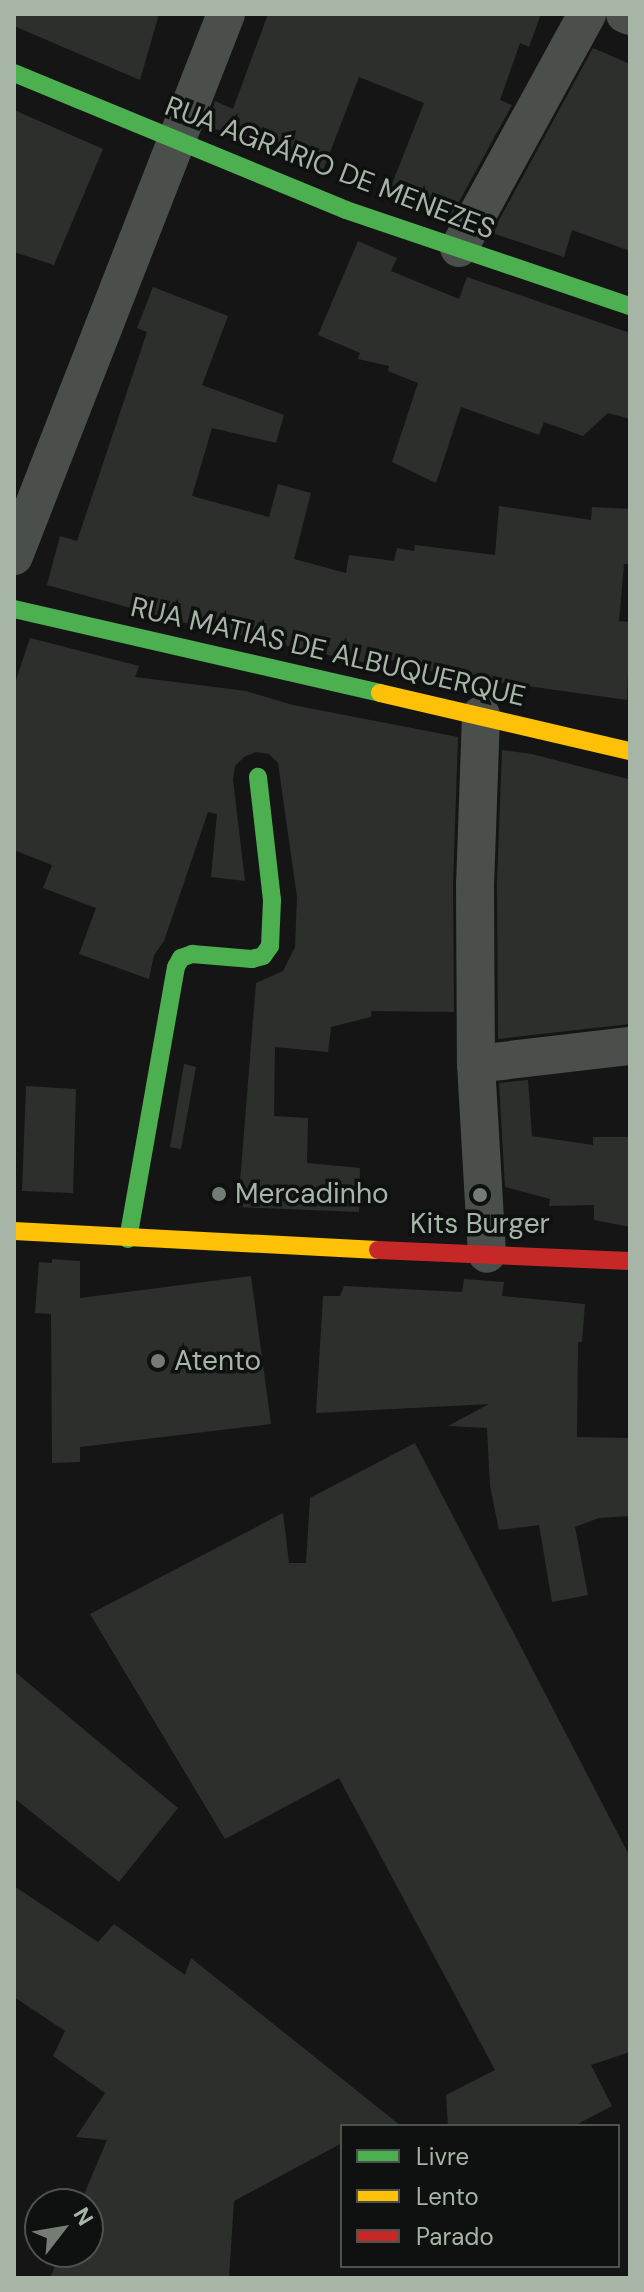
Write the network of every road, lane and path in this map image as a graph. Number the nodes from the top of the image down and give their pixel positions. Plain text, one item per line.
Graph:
1 (226, 14) edge
2 (587, 14) edge
3 (14, 73) edge
4 (177, 142) junction
5 (459, 248) junction
6 (630, 306) edge
7 (14, 556) edge
8 (14, 609) edge
9 (481, 715) junction
10 (630, 751) edge
11 (258, 777) dead end
12 (630, 1046) edge
13 (476, 1064) junction
14 (14, 1231) edge
15 (128, 1239) junction
16 (487, 1254) junction
17 (630, 1261) edge

1 - 4 street
2 - 5 street
3 - 4 street, RUA AGRÁRIO DE MENEZES
4 - 5 street, RUA AGRÁRIO DE MENEZES
4 - 7 street
5 - 6 street, RUA AGRÁRIO DE MENEZES
8 - 9 street, RUA MATIAS DE ALBUQUERQUE
9 - 10 street, RUA MATIAS DE ALBUQUERQUE
9 - 13 street
11 - 15 street
12 - 13 street
13 - 16 street
14 - 15 street
15 - 16 street
16 - 17 street

